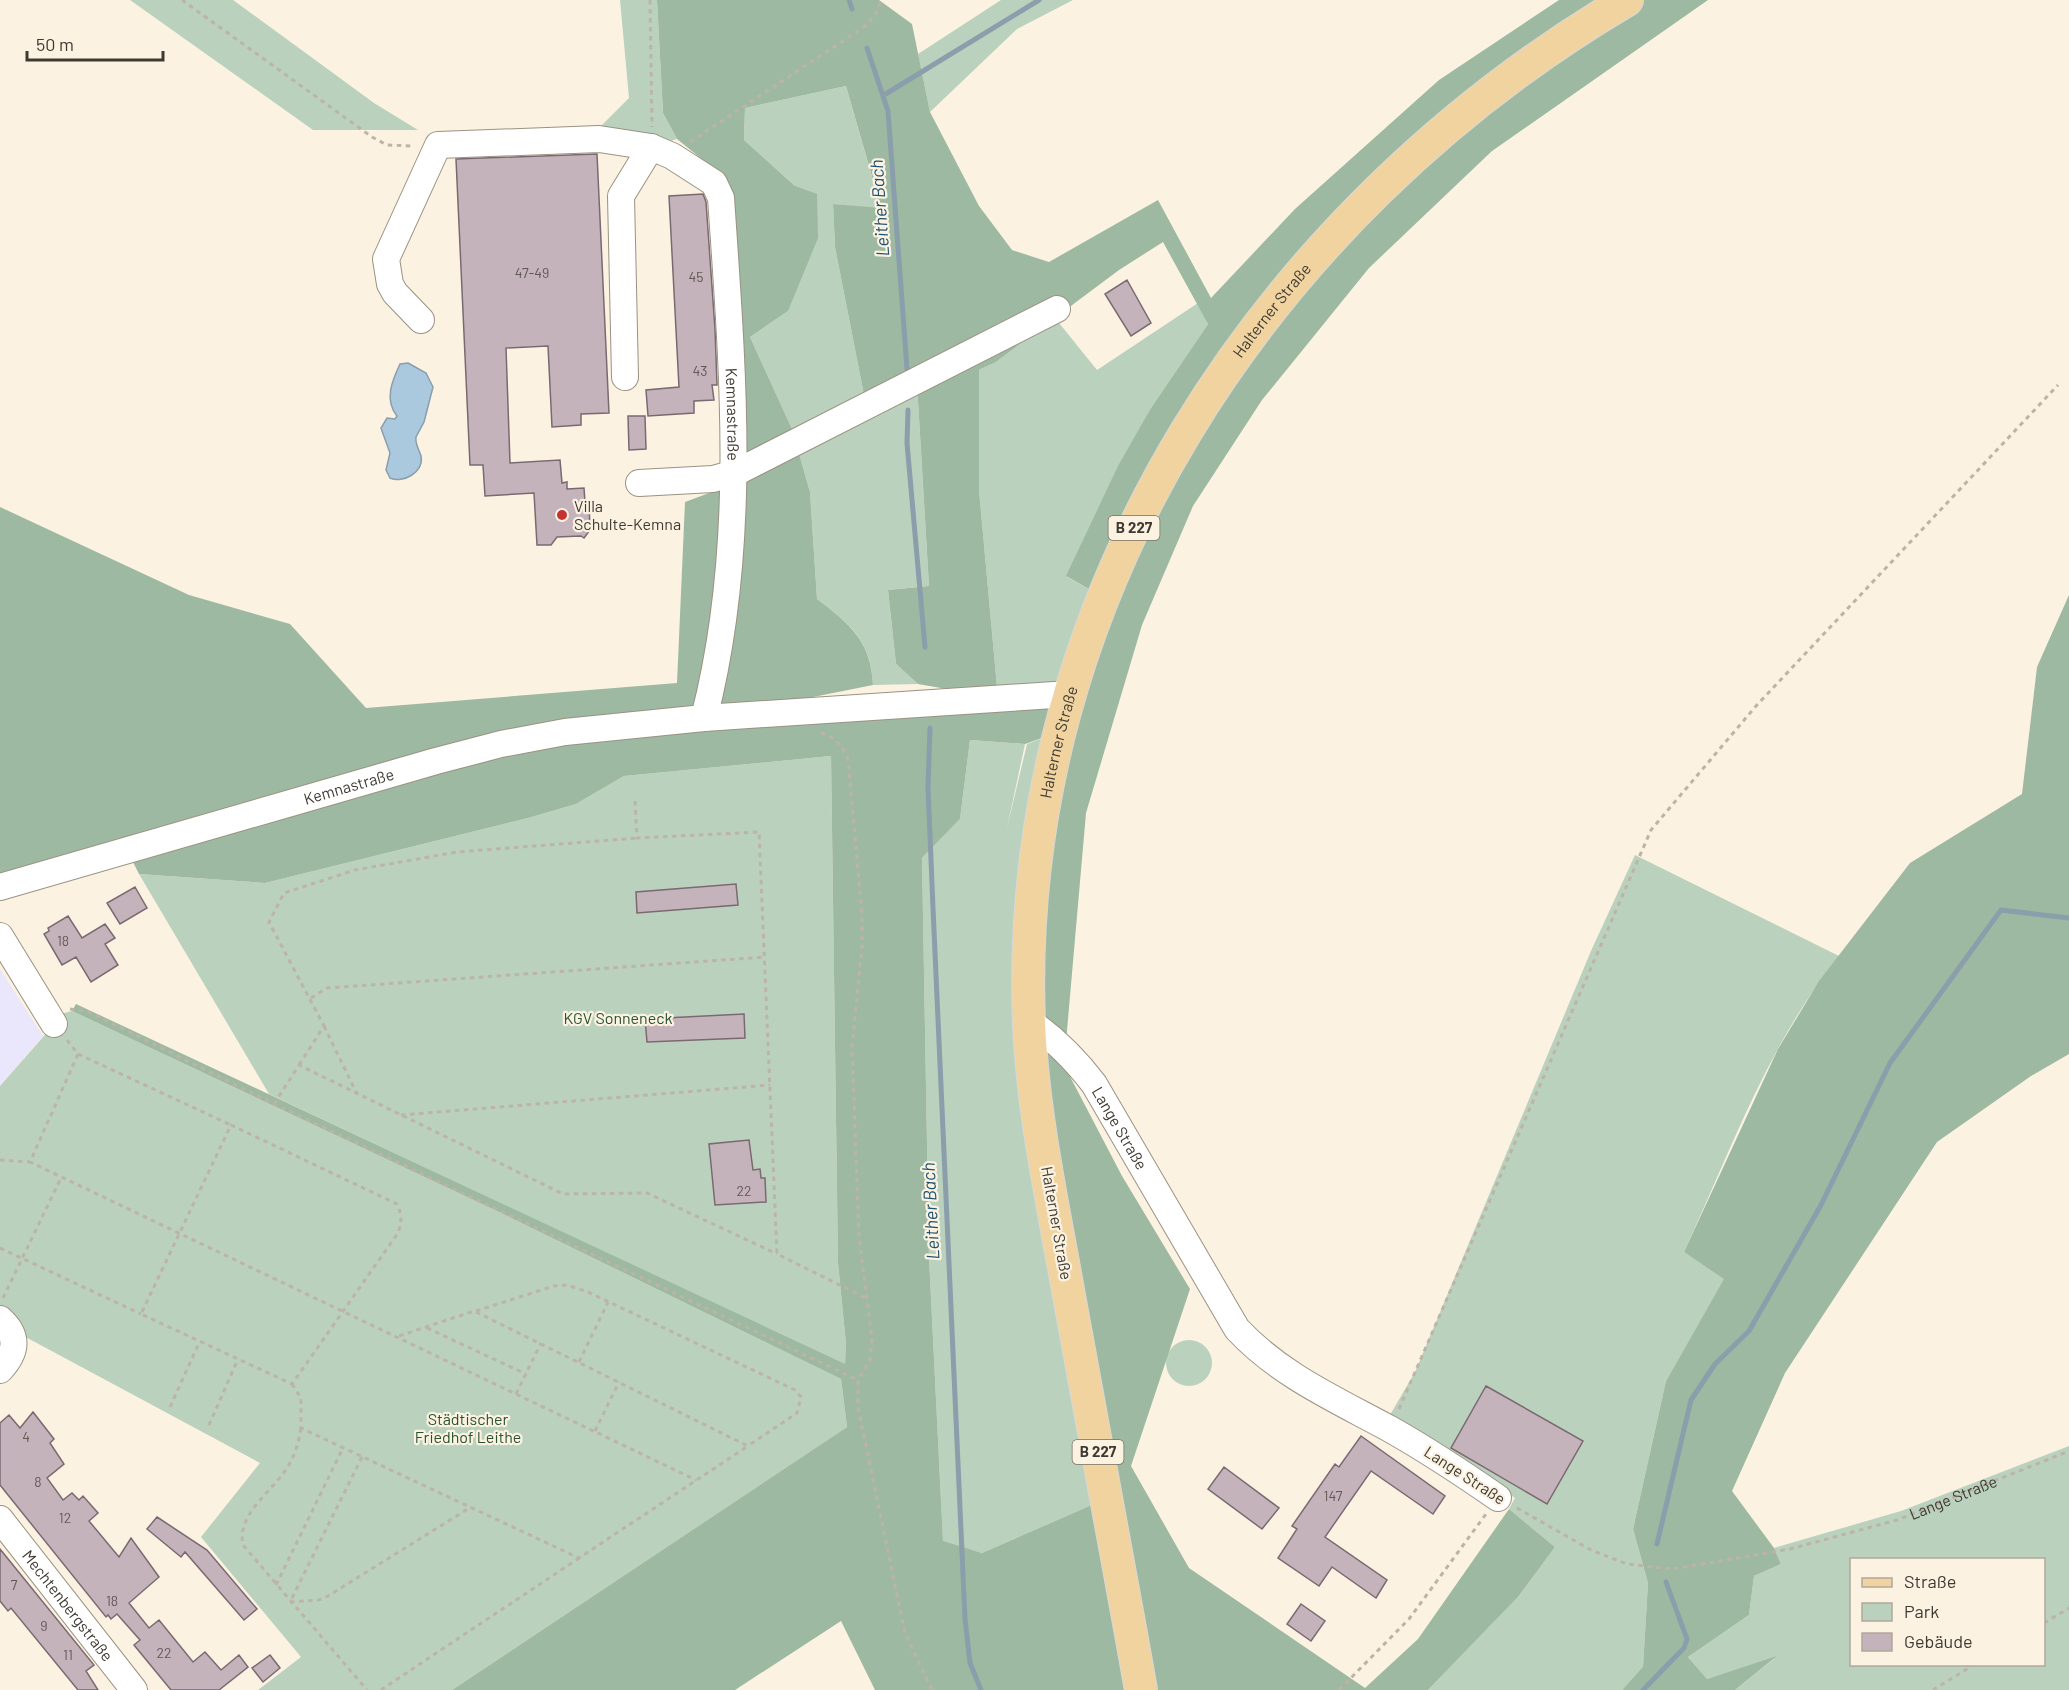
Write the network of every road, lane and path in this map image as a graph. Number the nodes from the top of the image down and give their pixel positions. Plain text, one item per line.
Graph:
1 (182, 0) edge
2 (650, 0) edge
3 (881, 0) edge
4 (1627, 0) edge
5 (387, 145) dead end
6 (662, 152) junction
7 (1057, 309) dead end
8 (421, 320) dead end
9 (625, 377) dead end
10 (2058, 386) dead end
11 (735, 473) junction
12 (639, 483) dead end
13 (1069, 694) junction
14 (704, 718) junction
15 (811, 731) dead end
16 (635, 801) dead end
17 (637, 838) junction
18 (0, 887) edge
19 (0, 936) edge
20 (765, 957) junction
21 (311, 998) junction
22 (49, 1017) junction
23 (1029, 1021) junction
24 (324, 1026) junction
25 (78, 1054) junction
26 (299, 1065) junction
27 (770, 1085) junction
28 (358, 1095) junction
29 (274, 1104) junction
30 (399, 1116) junction
31 (231, 1125) junction
32 (0, 1160) edge
33 (30, 1162) junction
34 (61, 1178) junction
35 (179, 1235) junction
36 (0, 1248) edge
37 (777, 1254) junction
38 (21, 1259) junction
39 (868, 1299) junction
40 (608, 1302) junction
41 (0, 1303) edge
42 (344, 1311) junction
43 (474, 1311) junction
44 (141, 1314) junction
45 (0, 1319) edge
46 (426, 1328) junction
47 (399, 1336) junction
48 (199, 1342) junction
49 (541, 1343) junction
50 (238, 1359) junction
51 (579, 1362) junction
52 (0, 1370) edge
53 (526, 1374) junction
54 (858, 1380) junction
55 (619, 1382) junction
56 (292, 1384) junction
57 (516, 1394) junction
58 (170, 1407) dead end
59 (209, 1425) dead end
60 (301, 1428) junction
61 (1388, 1428) junction
62 (595, 1431) junction
63 (748, 1446) junction
64 (343, 1448) junction
65 (2069, 1451) edge
66 (362, 1457) junction
67 (696, 1480) junction
68 (1498, 1498) junction
69 (471, 1508) junction
70 (0, 1520) edge
71 (579, 1558) junction
72 (276, 1585) junction
73 (290, 1602) junction
74 (2069, 1608) edge
75 (2045, 1622) edge
76 (1973, 1666) edge
77 (134, 1690) edge
78 (367, 1690) edge
79 (381, 1690) edge
80 (932, 1690) edge
81 (1141, 1690) edge
82 (1339, 1690) edge
83 (1933, 1690) edge

1 - 5 path
2 - 6 path
3 - 6 path
4 - 13 main road, Halterner Straße / B 227
6 - 8 street
6 - 9 street
6 - 11 street, Kemnastraße
7 - 11 street
10 - 61 path
11 - 12 street
11 - 14 street, Kemnastraße
13 - 14 street, Kemnastraße
13 - 23 main road, Halterner Straße / B 227
14 - 18 street, Kemnastraße
15 - 39 path
16 - 17 path
17 - 20 path
17 - 21 path
19 - 22 street
20 - 21 path
20 - 27 path
21 - 24 path
22 - 25 path
22 - 29 path
23 - 61 street, Lange Straße
23 - 81 main road, Halterner Straße / B 227
24 - 26 path
24 - 28 path
25 - 31 path
25 - 33 path
26 - 28 path
26 - 29 path
27 - 30 path
27 - 37 path
28 - 30 path
29 - 54 path
30 - 37 path
31 - 35 path
31 - 42 path
32 - 33 path
33 - 34 path
34 - 35 path
34 - 38 path
35 - 42 path
35 - 44 path
36 - 38 path
37 - 39 path
38 - 41 path
38 - 44 path
39 - 54 path
40 - 43 path
40 - 51 path
40 - 63 path
42 - 47 path
42 - 56 path
43 - 46 path
43 - 49 path
44 - 48 path
45 - 52 street
46 - 47 path
46 - 53 path
47 - 57 path
48 - 50 path
48 - 58 path
49 - 51 path
49 - 53 path
50 - 56 path
50 - 59 path
51 - 55 path
53 - 57 path
54 - 80 path
55 - 62 path
55 - 63 path
56 - 60 path
57 - 62 path
60 - 64 path
60 - 72 path
61 - 68 street, Lange Straße
62 - 67 path
63 - 67 path
64 - 66 path
64 - 72 path
65 - 68 path, Lange Straße
66 - 69 path
66 - 73 path
67 - 71 path
68 - 82 path
69 - 71 path
69 - 73 path
70 - 77 street, Mechtenbergstraße
71 - 79 path
72 - 73 path
73 - 78 path
74 - 75 path
76 - 83 path

